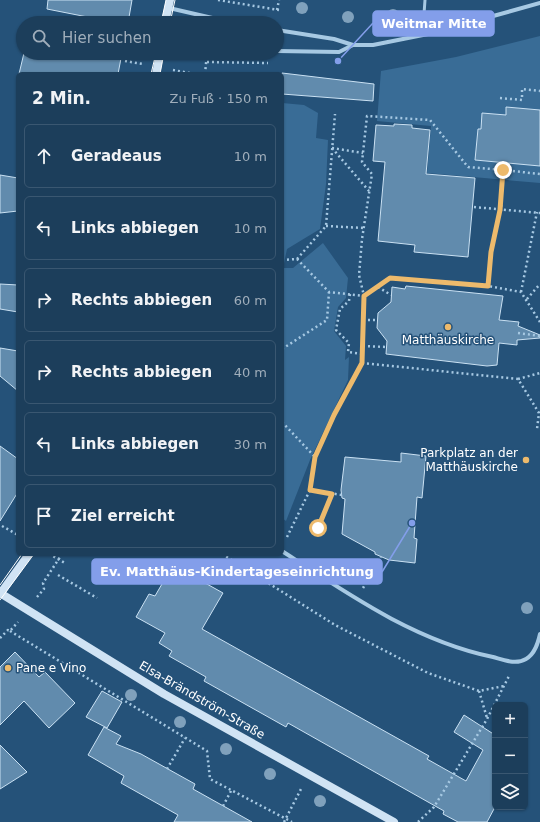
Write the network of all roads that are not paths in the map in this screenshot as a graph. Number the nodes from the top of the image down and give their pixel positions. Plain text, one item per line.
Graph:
1 (425, 0) edge
2 (170, 4) edge
3 (540, 4) edge
4 (167, 16) edge
5 (210, 16) edge
6 (284, 31) edge
7 (428, 34) junction
8 (353, 45) junction
9 (284, 51) edge
10 (159, 60) edge
11 (156, 72) edge
12 (284, 553) edge
13 (28, 556) edge
14 (0, 594) edge
15 (540, 634) edge
16 (394, 822) edge

1 - 7 lane
2 - 4 street
2 - 5 street
3 - 7 street
6 - 8 street
7 - 8 street
8 - 9 street
10 - 11 street
12 - 15 street
13 - 14 street
14 - 16 street, Elsa-Brändström-Straße

